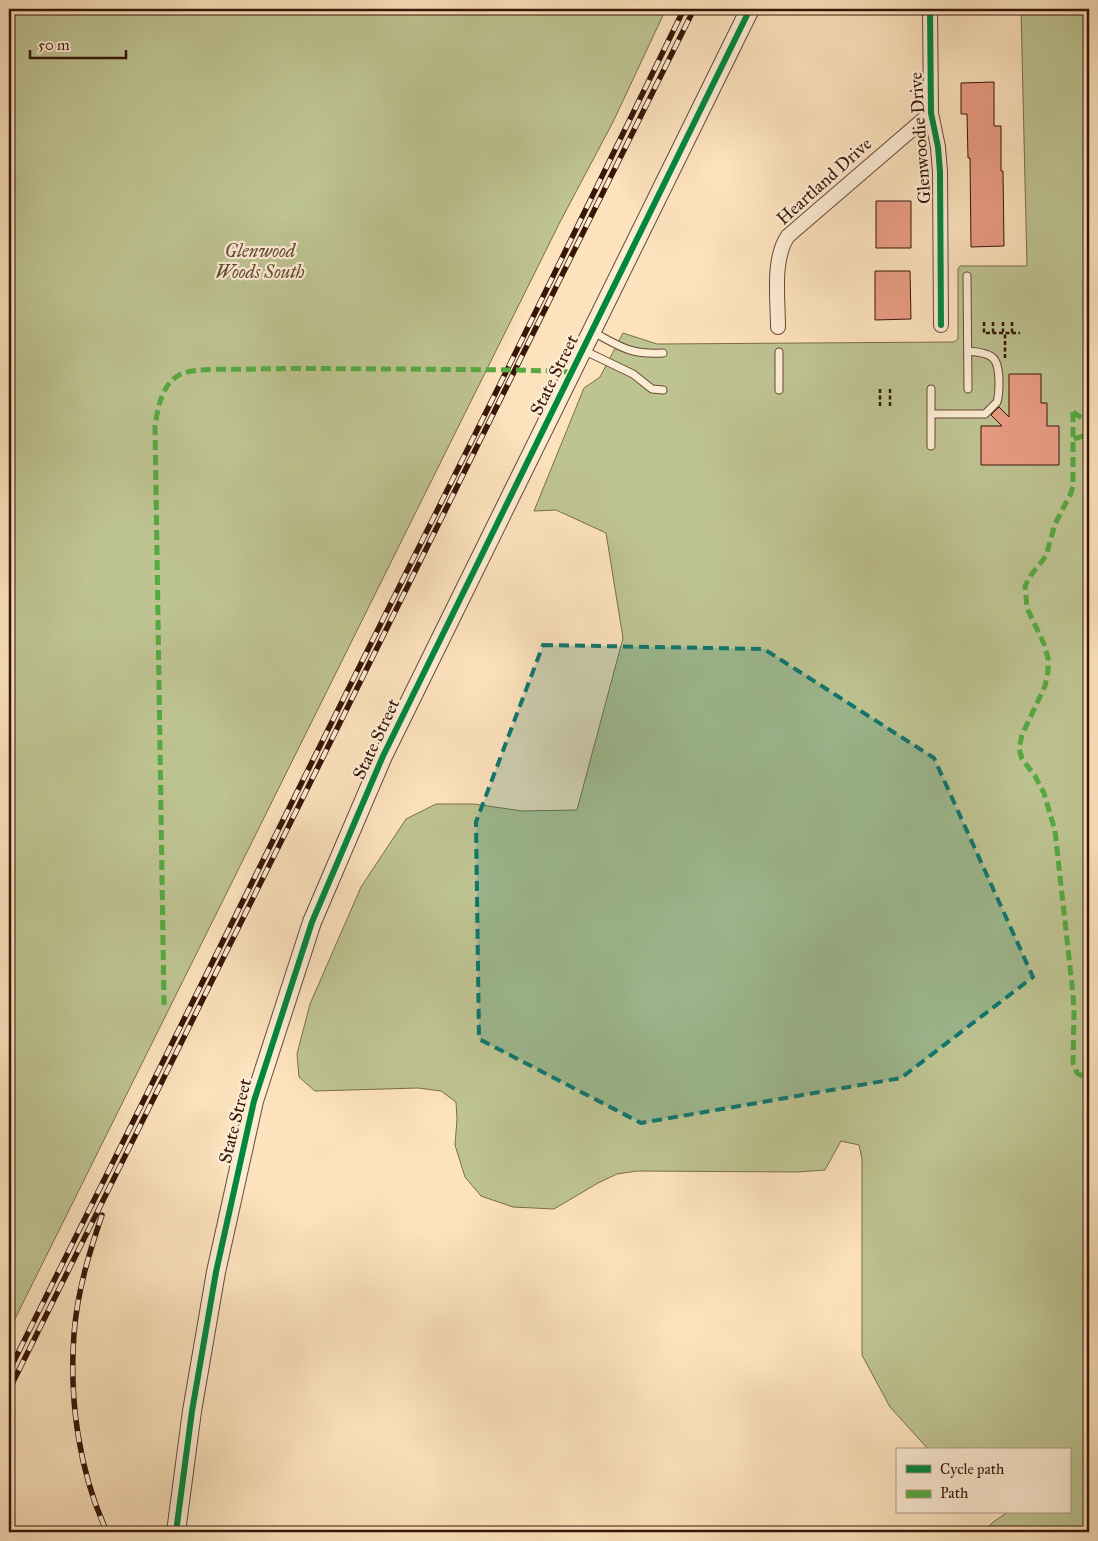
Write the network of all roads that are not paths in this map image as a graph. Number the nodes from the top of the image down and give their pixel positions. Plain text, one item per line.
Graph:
1 (750, 9) edge
2 (930, 9) edge
3 (931, 113) junction
4 (968, 276) dead end
5 (941, 325) dead end
6 (778, 327) dead end
7 (591, 331) junction
8 (582, 350) junction
9 (968, 351) junction
10 (779, 352) dead end
11 (663, 353) dead end
12 (931, 389) dead end
13 (968, 389) dead end
14 (663, 390) dead end
15 (779, 390) dead end
16 (931, 414) junction
17 (931, 446) dead end
18 (176, 1532) edge

1 - 7 street, State Street
2 - 3 street, Glenwoodie Drive
3 - 5 street, Glenwoodie Drive
3 - 6 street, Heartland Drive
4 - 9 lane
7 - 8 street, State Street
7 - 11 lane
8 - 14 lane
8 - 18 street, State Street
9 - 13 lane
9 - 16 lane
10 - 15 lane
12 - 16 lane
16 - 17 lane

